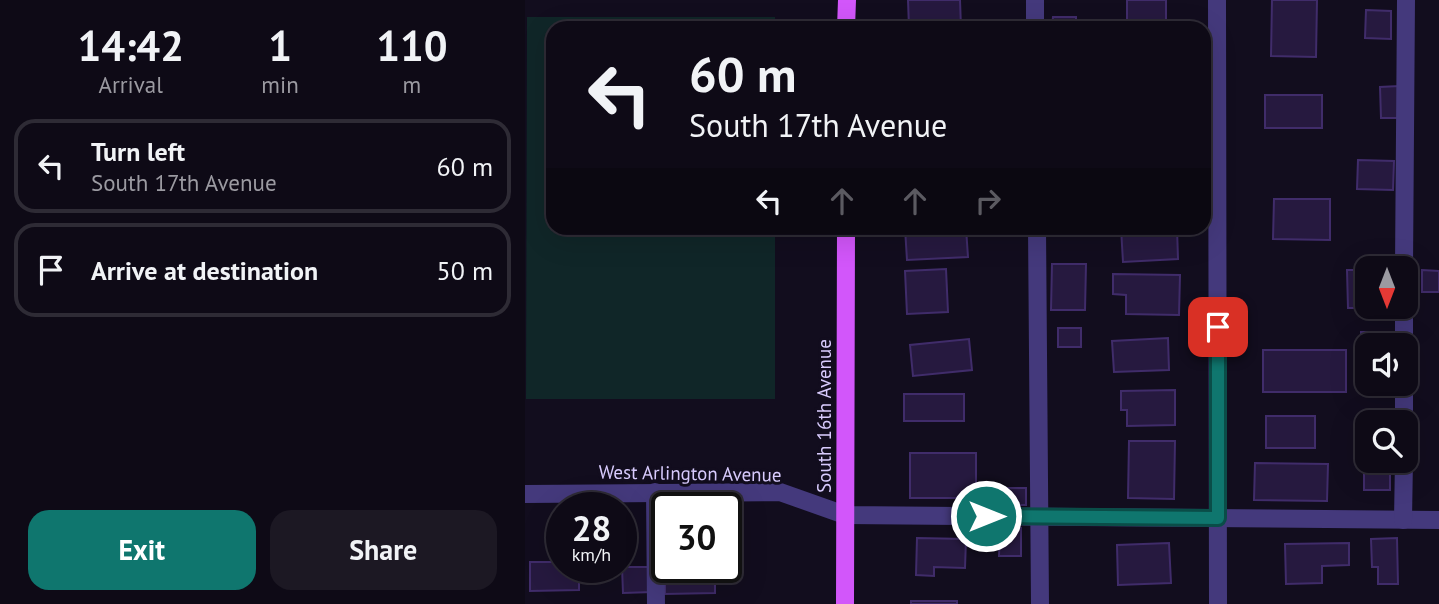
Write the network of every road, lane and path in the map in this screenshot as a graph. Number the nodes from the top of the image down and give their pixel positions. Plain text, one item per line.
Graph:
1 (847, 0) edge
2 (1035, 0) edge
3 (1217, 0) edge
4 (1406, 0) edge
5 (846, 21) edge
6 (1035, 21) edge
7 (846, 235) edge
8 (1037, 235) edge
9 (1404, 256) edge
10 (1403, 473) edge
11 (651, 492) edge
12 (742, 492) edge
13 (525, 494) edge
14 (845, 515) junction
15 (1040, 516) junction
16 (1218, 518) junction
17 (1403, 520) junction
18 (1439, 520) edge
19 (656, 583) edge
20 (656, 604) edge
21 (845, 604) edge
22 (1040, 604) edge
23 (1218, 604) edge

1 - 5 main road
2 - 6 street
3 - 16 street
4 - 9 street
7 - 14 main road, South 16th Avenue
8 - 15 street
10 - 17 street
11 - 13 street, West Arlington Avenue
12 - 14 street, West Arlington Avenue
14 - 15 street, West Arlington Avenue
14 - 21 main road, South 16th Avenue
15 - 16 street, West Arlington Avenue
15 - 22 street
16 - 17 street, West Arlington Avenue
16 - 23 street
17 - 18 street, West Arlington Avenue
19 - 20 street

